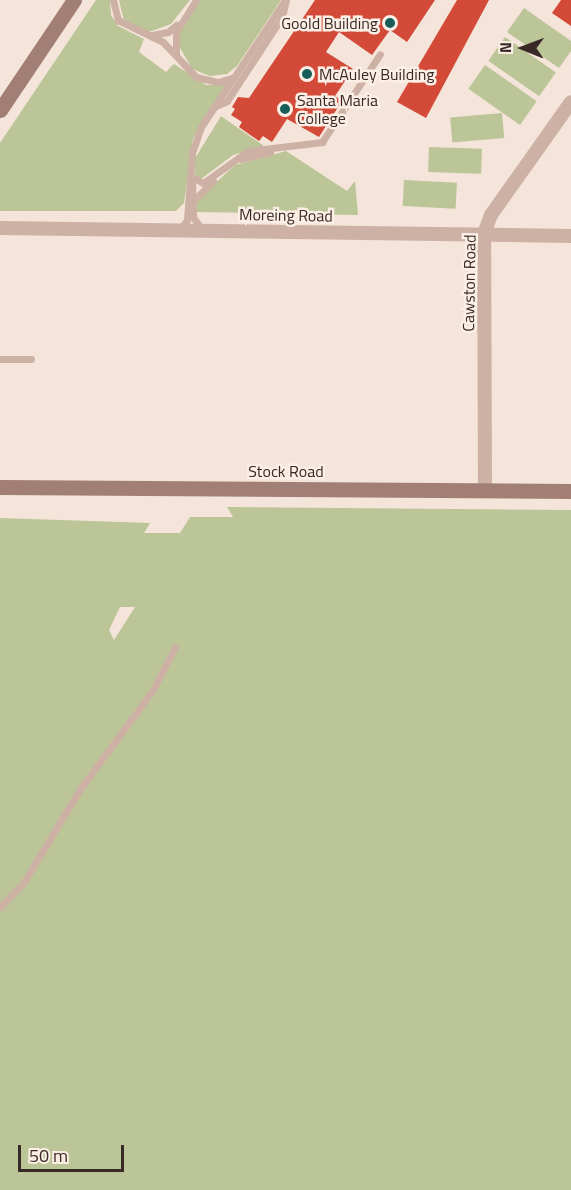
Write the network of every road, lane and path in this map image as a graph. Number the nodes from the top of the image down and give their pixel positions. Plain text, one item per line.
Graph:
1 (74, 0) edge
2 (113, 0) edge
3 (194, 0) edge
4 (286, 0) edge
5 (276, 27) junction
6 (267, 29) junction
7 (145, 34) junction
8 (380, 54) dead end
9 (255, 58) junction
10 (178, 59) junction
11 (246, 60) junction
12 (236, 75) junction
13 (571, 102) edge
14 (216, 106) junction
15 (0, 110) edge
16 (284, 148) junction
17 (190, 172) junction
18 (194, 200) junction
19 (0, 228) edge
20 (177, 231) junction
21 (204, 231) junction
22 (484, 234) junction
23 (571, 236) edge
24 (0, 359) edge
25 (31, 359) dead end
26 (0, 487) edge
27 (485, 490) junction
28 (571, 491) edge
29 (175, 647) dead end
30 (0, 907) edge

1 - 15 street
2 - 7 lane
3 - 7 lane
3 - 10 lane
4 - 5 lane
4 - 6 lane
5 - 6 lane
5 - 9 lane
6 - 11 lane
7 - 10 lane
8 - 16 lane
9 - 11 lane
9 - 14 lane
10 - 12 lane
11 - 12 lane
12 - 14 lane
13 - 22 street, Cawston Road
14 - 17 lane
16 - 17 lane
16 - 18 lane
17 - 18 lane
17 - 20 lane
18 - 21 lane
19 - 20 street, Moreing Road
20 - 21 street, Moreing Road
21 - 22 street, Moreing Road
22 - 23 street, Moreing Road
22 - 27 street, Cawston Road
24 - 25 lane
26 - 27 street, Stock Road
27 - 28 street, Stock Road
29 - 30 lane

